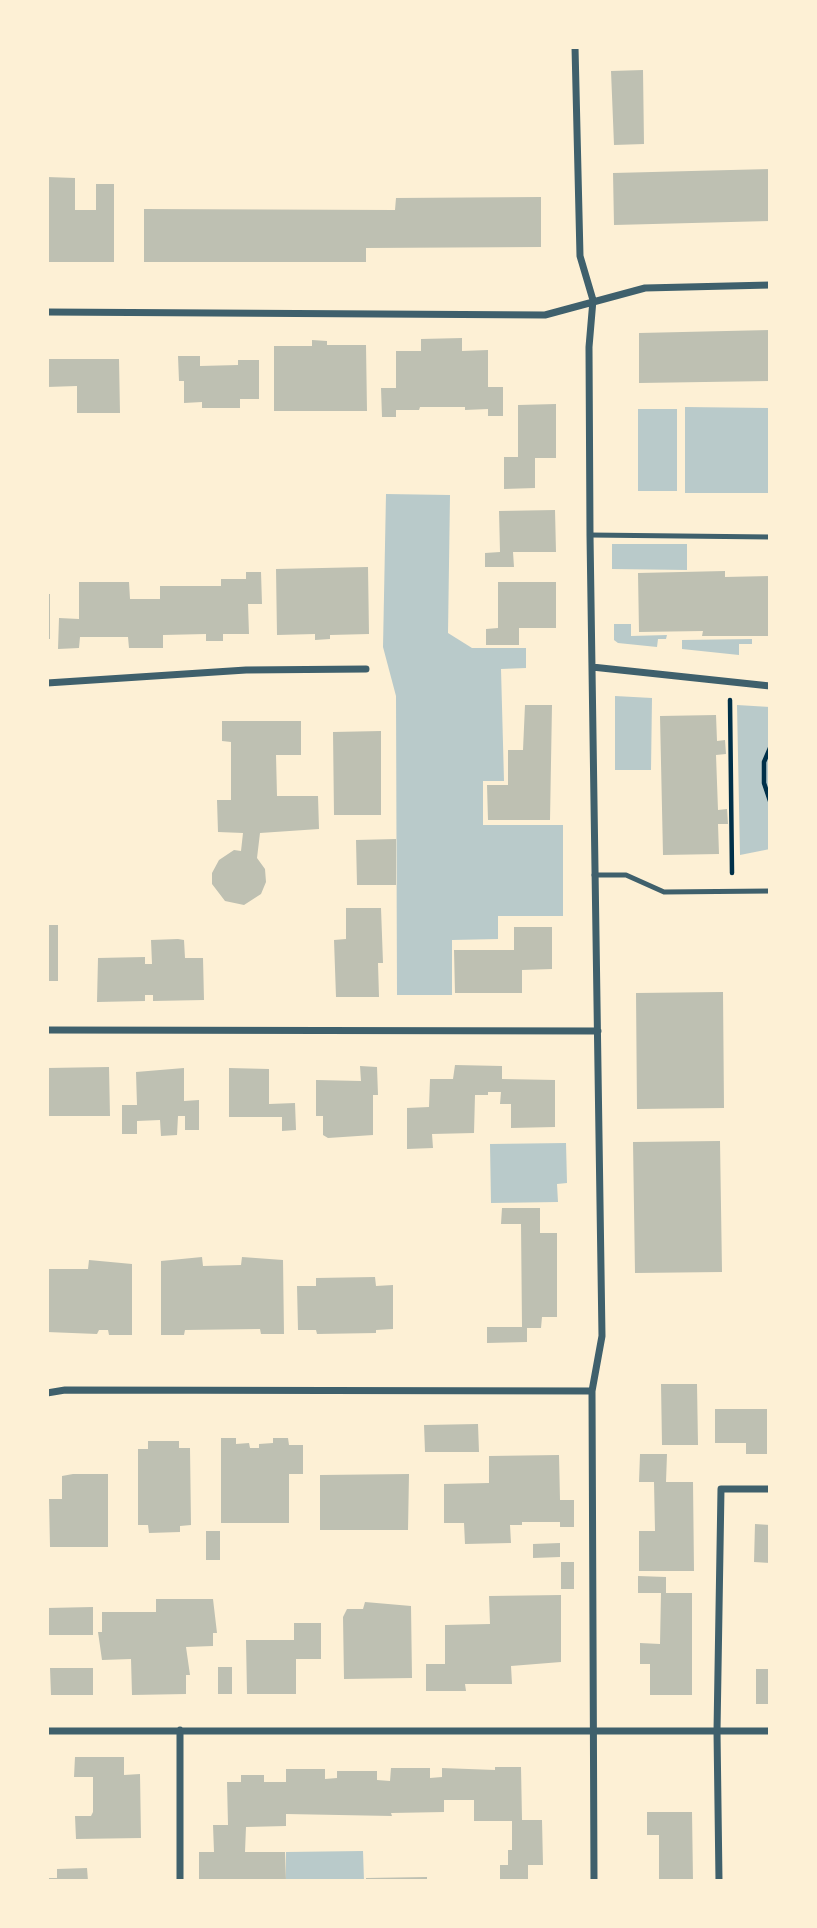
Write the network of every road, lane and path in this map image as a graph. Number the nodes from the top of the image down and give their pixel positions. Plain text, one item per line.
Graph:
1 (575, 47) edge
2 (770, 285) edge
3 (593, 300) junction
4 (47, 312) edge
5 (590, 535) junction
6 (770, 537) edge
7 (592, 667) junction
8 (366, 669) dead end
9 (730, 681) junction
10 (47, 683) edge
11 (770, 686) edge
12 (770, 748) edge
13 (770, 801) edge
14 (594, 875) junction
15 (733, 891) junction
16 (770, 891) edge
17 (47, 1030) edge
18 (598, 1031) junction
19 (592, 1391) junction
20 (47, 1392) edge
21 (770, 1489) edge
22 (594, 1728) junction
23 (180, 1730) junction
24 (47, 1731) edge
25 (717, 1731) junction
26 (770, 1731) edge
27 (180, 1881) edge
28 (594, 1881) edge
29 (719, 1881) edge

1 - 3 street
2 - 3 street
3 - 4 street
3 - 5 street
5 - 6 lane
5 - 7 street
7 - 9 street
7 - 14 street
8 - 10 street
9 - 11 street
9 - 15 path
12 - 13 path
14 - 15 lane
14 - 18 street
15 - 16 lane
17 - 18 street
18 - 19 street
19 - 20 street
19 - 22 street
21 - 25 street
22 - 23 street
22 - 25 street
22 - 28 street
23 - 24 street
23 - 27 street
25 - 26 street
25 - 29 street

